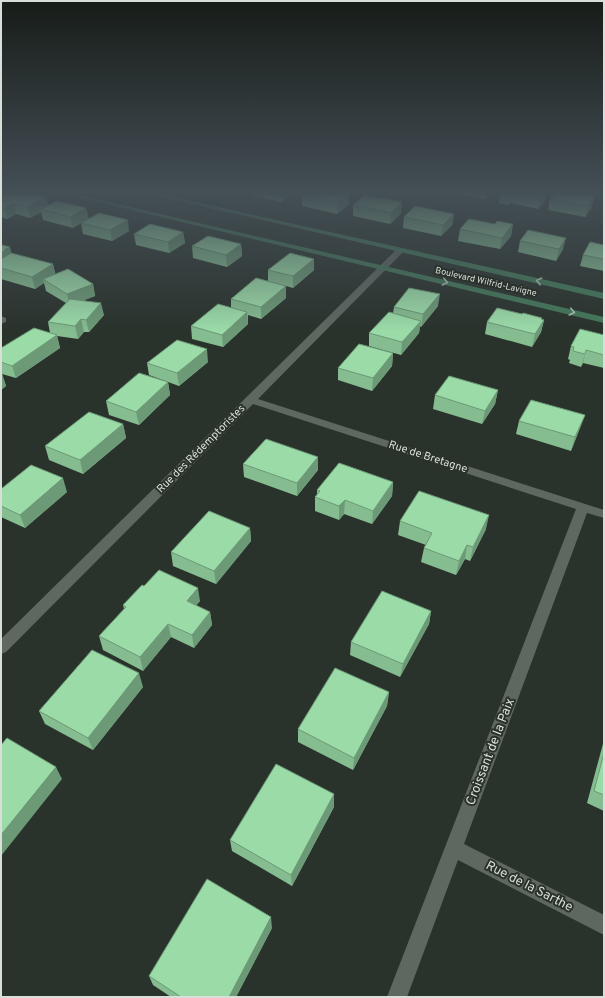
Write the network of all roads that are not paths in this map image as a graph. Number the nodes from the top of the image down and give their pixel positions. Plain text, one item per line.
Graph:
1 (258, 239) edge
2 (350, 239) edge
3 (401, 250) junction
4 (384, 268) junction
5 (604, 296) edge
6 (604, 320) edge
7 (251, 400) junction
8 (583, 507) junction
9 (604, 514) edge
10 (1, 648) edge
11 (455, 849) junction
12 (604, 925) edge
13 (398, 997) edge

1 - 4 main road, Boulevard Wilfrid-Lavigne
2 - 3 main road, Boulevard Wilfrid-Lavigne
3 - 4 street, Rue des Rédemptoristes
5 -> 3 main road, Boulevard Wilfrid-Lavigne
4 -> 6 main road, Boulevard Wilfrid-Lavigne
4 - 7 street, Rue des Rédemptoristes
7 - 8 street, Rue de Bretagne
7 - 10 street, Rue des Rédemptoristes
8 - 9 street, Rue de Bretagne
8 - 11 street, Croissant de la Paix
11 - 12 street, Rue de la Sarthe
11 - 13 street, Croissant de la Paix

